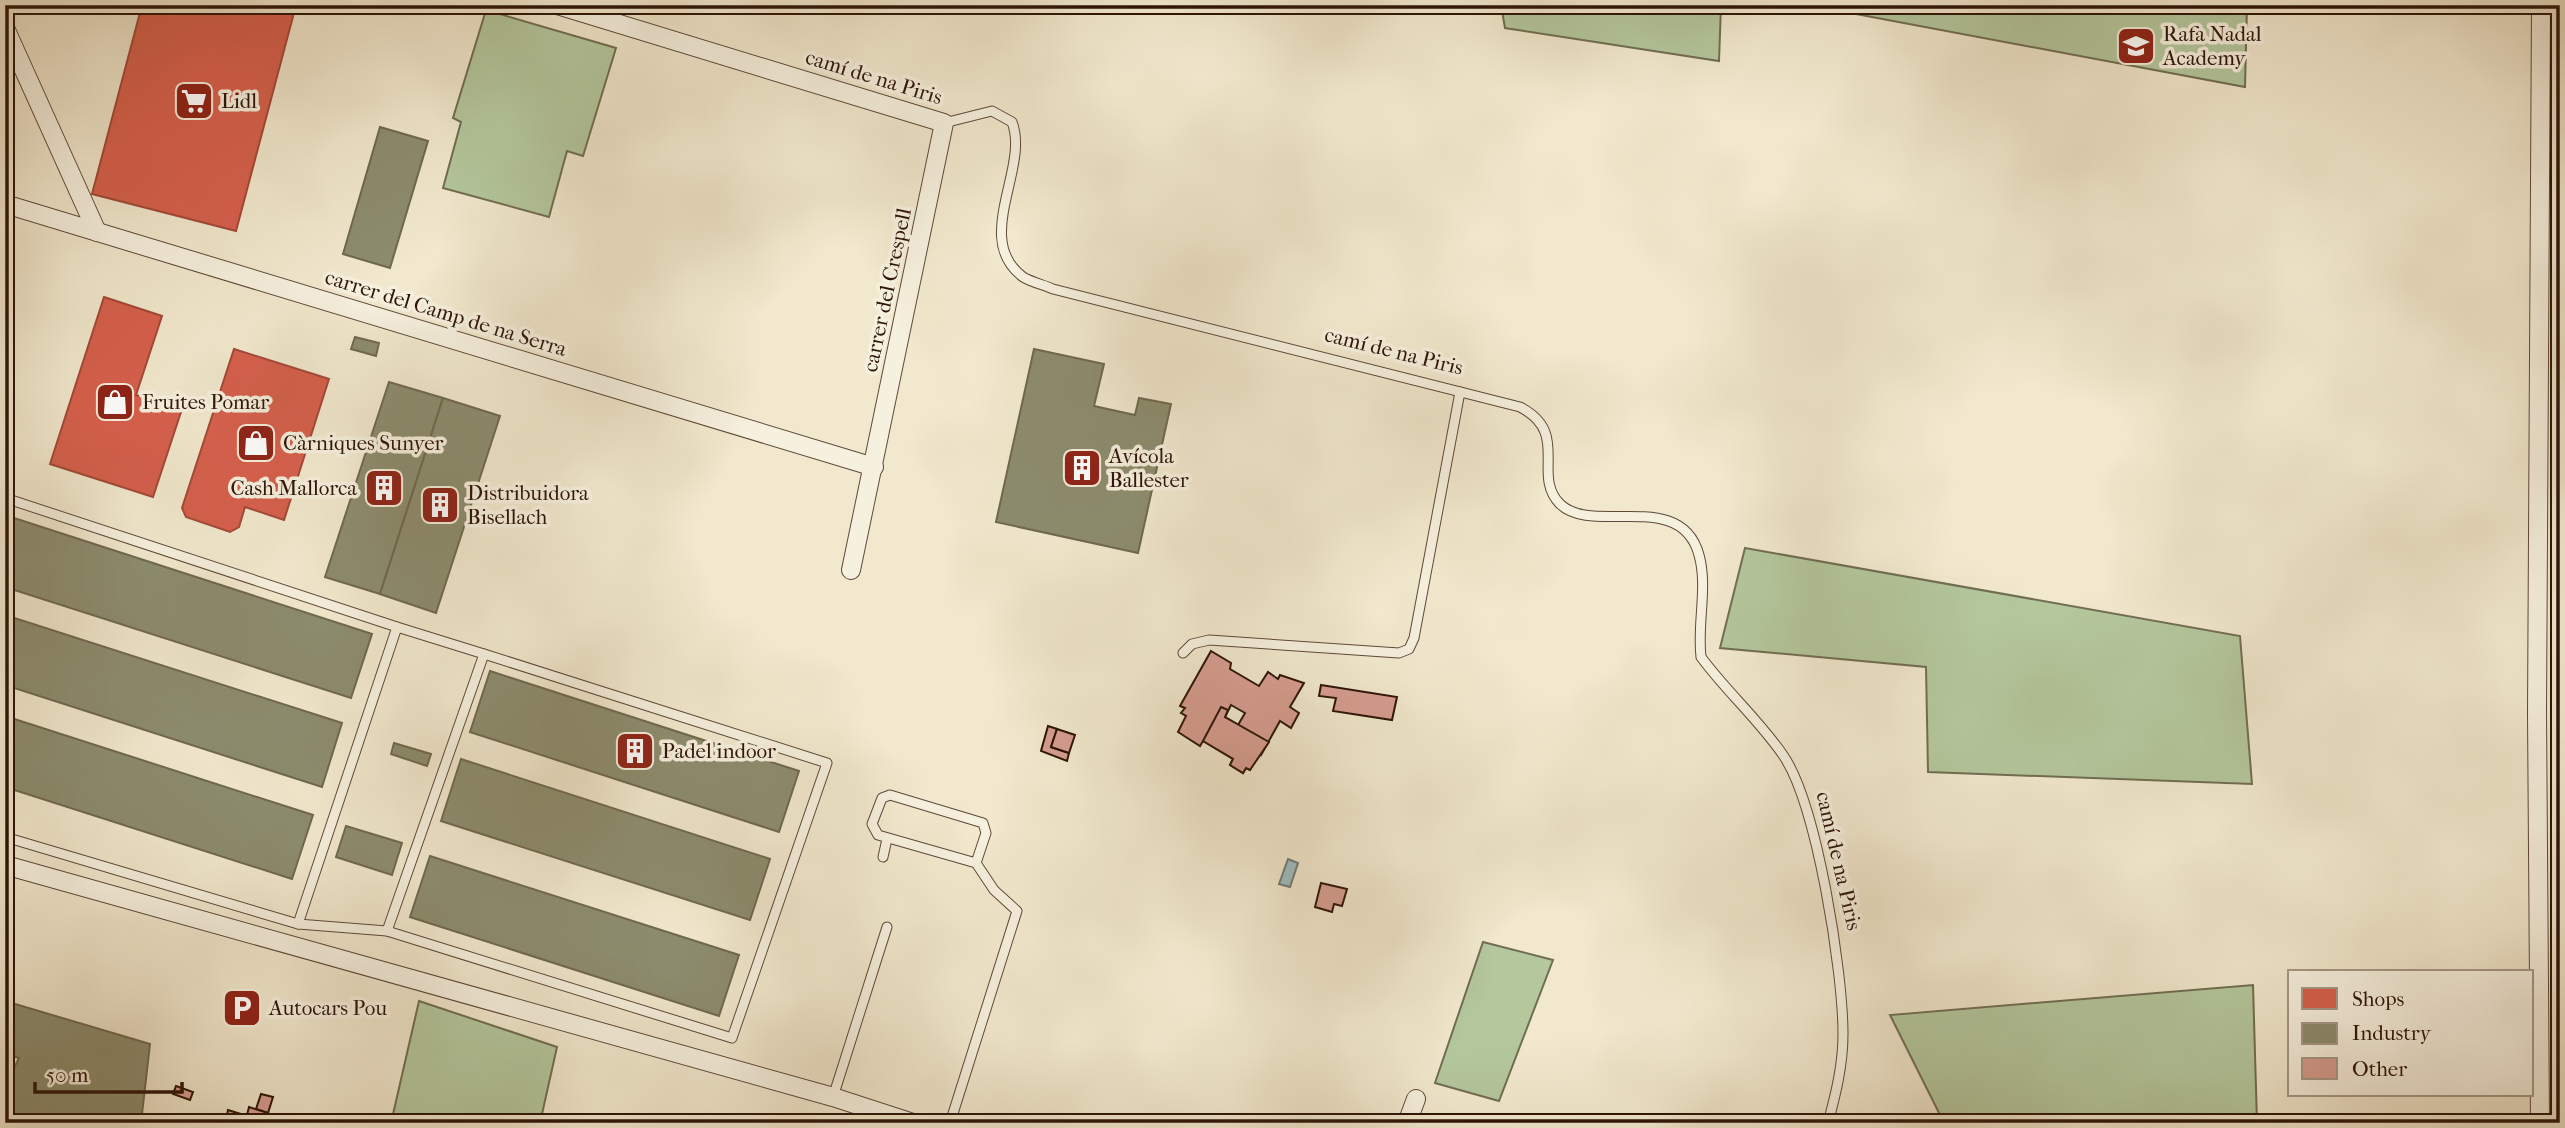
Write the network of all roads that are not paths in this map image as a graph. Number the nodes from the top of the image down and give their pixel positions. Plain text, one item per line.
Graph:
1 (557, 5) edge
2 (2541, 5) edge
3 (5, 28) edge
4 (944, 123) junction
5 (5, 204) edge
6 (97, 232) junction
7 (1460, 391) junction
8 (874, 467) junction
9 (5, 498) edge
10 (852, 570) dead end
11 (397, 627) junction
12 (1183, 653) dead end
13 (484, 654) junction
14 (5, 837) edge
15 (887, 839) junction
16 (883, 857) dead end
17 (976, 863) junction
18 (5, 865) edge
19 (298, 924) junction
20 (887, 927) dead end
21 (387, 932) junction
22 (833, 1097) junction
23 (1416, 1100) dead end
24 (913, 1123) edge
25 (950, 1123) edge
26 (1407, 1123) edge
27 (1828, 1123) edge
28 (2540, 1123) edge

1 - 4 street, camí de na Piris
2 - 28 street
3 - 6 street
4 - 7 lane, camí de na Piris
4 - 8 street, carrer del Crespell
5 - 6 street, carrer del Camp de na Serra
6 - 8 street, carrer del Camp de na Serra
7 - 12 lane
7 - 27 lane, camí de na Piris
8 - 10 street, carrer del Crespell
9 - 11 lane
11 - 13 lane
11 - 19 lane
13 - 21 lane
13 - 21 lane
14 - 19 lane
15 - 16 lane
15 - 17 lane
15 - 17 lane
17 - 25 lane
18 - 22 street
19 - 21 lane
20 - 22 lane
22 - 24 street
23 - 26 street

